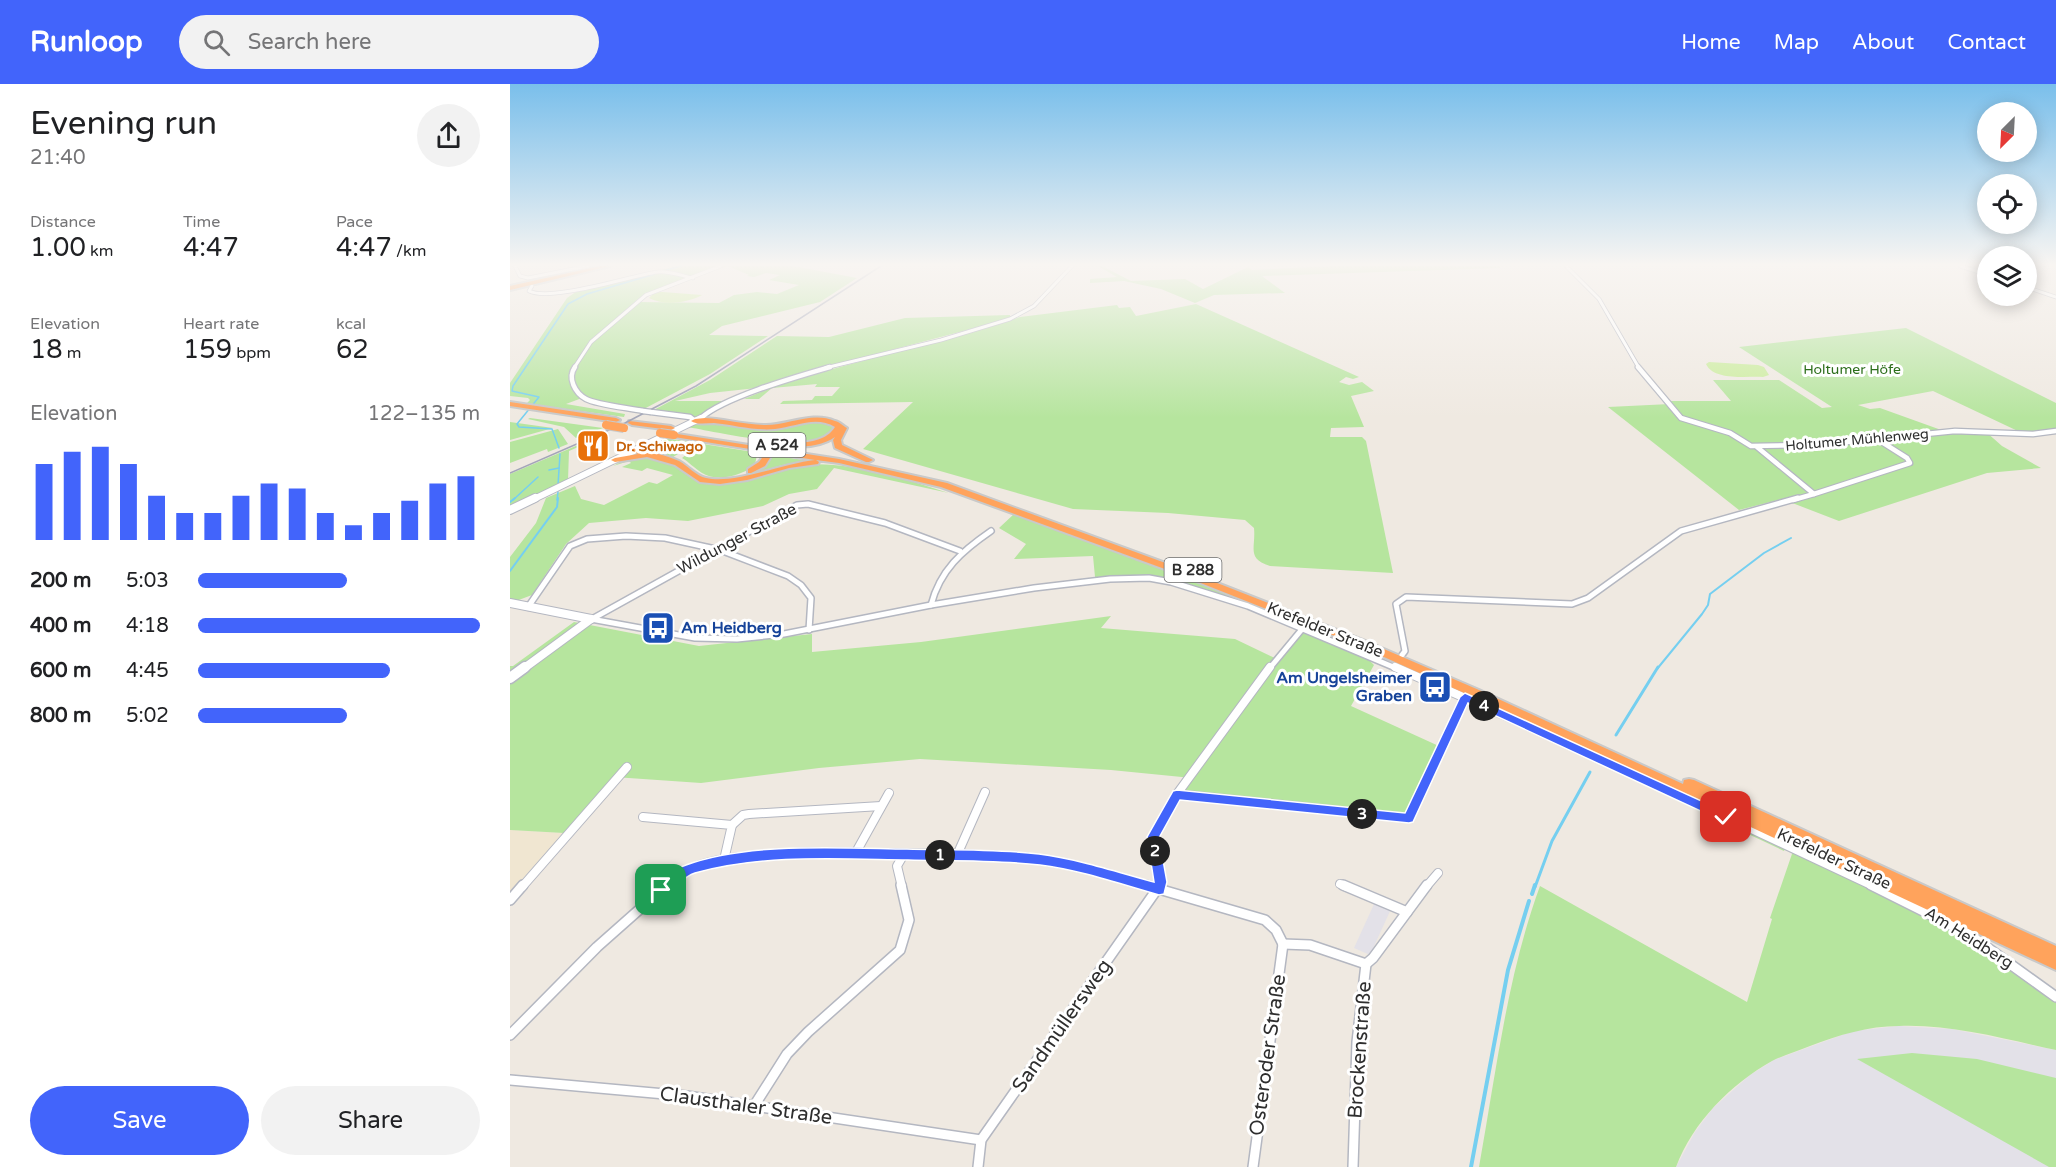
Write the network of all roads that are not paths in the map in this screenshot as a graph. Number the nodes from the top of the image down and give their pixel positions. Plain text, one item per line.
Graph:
1 (621, 317) edge
2 (1015, 317) edge
3 (1609, 317) edge
4 (510, 404) edge
5 (510, 410) edge
6 (529, 410) junction
7 (698, 419) junction
8 (2056, 431) edge
9 (673, 432) junction
10 (1877, 439) junction
11 (767, 443) junction
12 (734, 444) junction
13 (1757, 447) junction
14 (638, 449) junction
15 (650, 455) junction
16 (615, 460) junction
17 (868, 460) junction
18 (840, 461) junction
19 (1814, 494) junction
20 (510, 510) edge
21 (991, 531) dead end
22 (718, 547) junction
23 (960, 551) junction
24 (510, 603) edge
25 (931, 605) junction
26 (528, 607) junction
27 (591, 619) junction
28 (1303, 628) junction
29 (809, 630) junction
30 (1402, 655) junction
31 (510, 678) edge
32 (1465, 697) junction
33 (627, 767) dead end
34 (985, 792) dead end
35 (889, 793) dead end
36 (1177, 794) junction
37 (881, 806) junction
38 (643, 817) dead end
39 (732, 825) junction
40 (855, 854) junction
41 (904, 854) junction
42 (957, 855) junction
43 (724, 860) junction
44 (1438, 873) dead end
45 (1340, 884) dead end
46 (1159, 889) junction
47 (510, 900) edge
48 (1407, 912) junction
49 (1283, 944) junction
50 (2056, 954) edge
51 (2056, 963) edge
52 (1366, 964) junction
53 (2056, 997) edge
54 (510, 1035) edge
55 (510, 1080) edge
56 (754, 1106) junction
57 (981, 1140) junction
58 (978, 1167) edge
59 (1253, 1167) edge
60 (1353, 1167) edge

1 - 7 street, bridge
2 - 7 street
3 - 13 street, Holtumer Mühlenweg
4 - 6 highway, A 524
5 - 6 highway, A 524
6 - 9 highway, A 524
6 - 9 highway, A 524, bridge
7 - 11 highway
7 - 14 main road
7 - 17 highway
8 - 10 street, Holtumer Mühlenweg
9 - 11 highway, A 524
9 - 12 highway, A 524
10 - 13 street, Holtumer Mühlenweg
10 - 19 street
11 - 17 highway, A 524
12 - 14 highway
12 - 18 highway, A 524
13 - 19 street
14 - 15 highway
14 - 16 main road
15 - 16 highway
15 - 18 highway
16 - 20 main road
17 - 30 highway, Krefelder Straße / B 288
18 - 51 highway, Krefelder Straße / B 288
19 - 30 street
21 - 23 street
22 - 23 street, Wildunger Straße
22 - 26 street
22 - 27 street, Wildunger Straße
22 - 29 street
23 - 25 street
24 - 26 main road, Am Heidberg
25 - 28 street, Am Heidberg
25 - 29 street, Am Heidberg
26 - 27 main road, Am Heidberg
27 - 29 street, Am Heidberg
27 - 31 main road
28 - 32 street, Am Heidberg
28 - 36 street
30 - 50 highway, Krefelder Straße / B 288
32 - 36 street
32 - 53 street, Am Heidberg
33 - 47 street
34 - 42 street
35 - 37 street
36 - 46 street
37 - 39 street
37 - 40 street
38 - 39 street
39 - 43 street
40 - 41 street
40 - 43 street
41 - 42 street
41 - 56 street
42 - 46 street
43 - 54 street
44 - 48 street, Brockenstraße
45 - 48 street
46 - 49 street
46 - 57 street, Sandmüllersweg
48 - 52 street, Brockenstraße
49 - 52 street
49 - 59 street, Osteroder Straße
52 - 60 street, Brockenstraße
55 - 56 street, Clausthaler Straße
56 - 57 street, Clausthaler Straße
57 - 58 street, Sandmüllersweg

